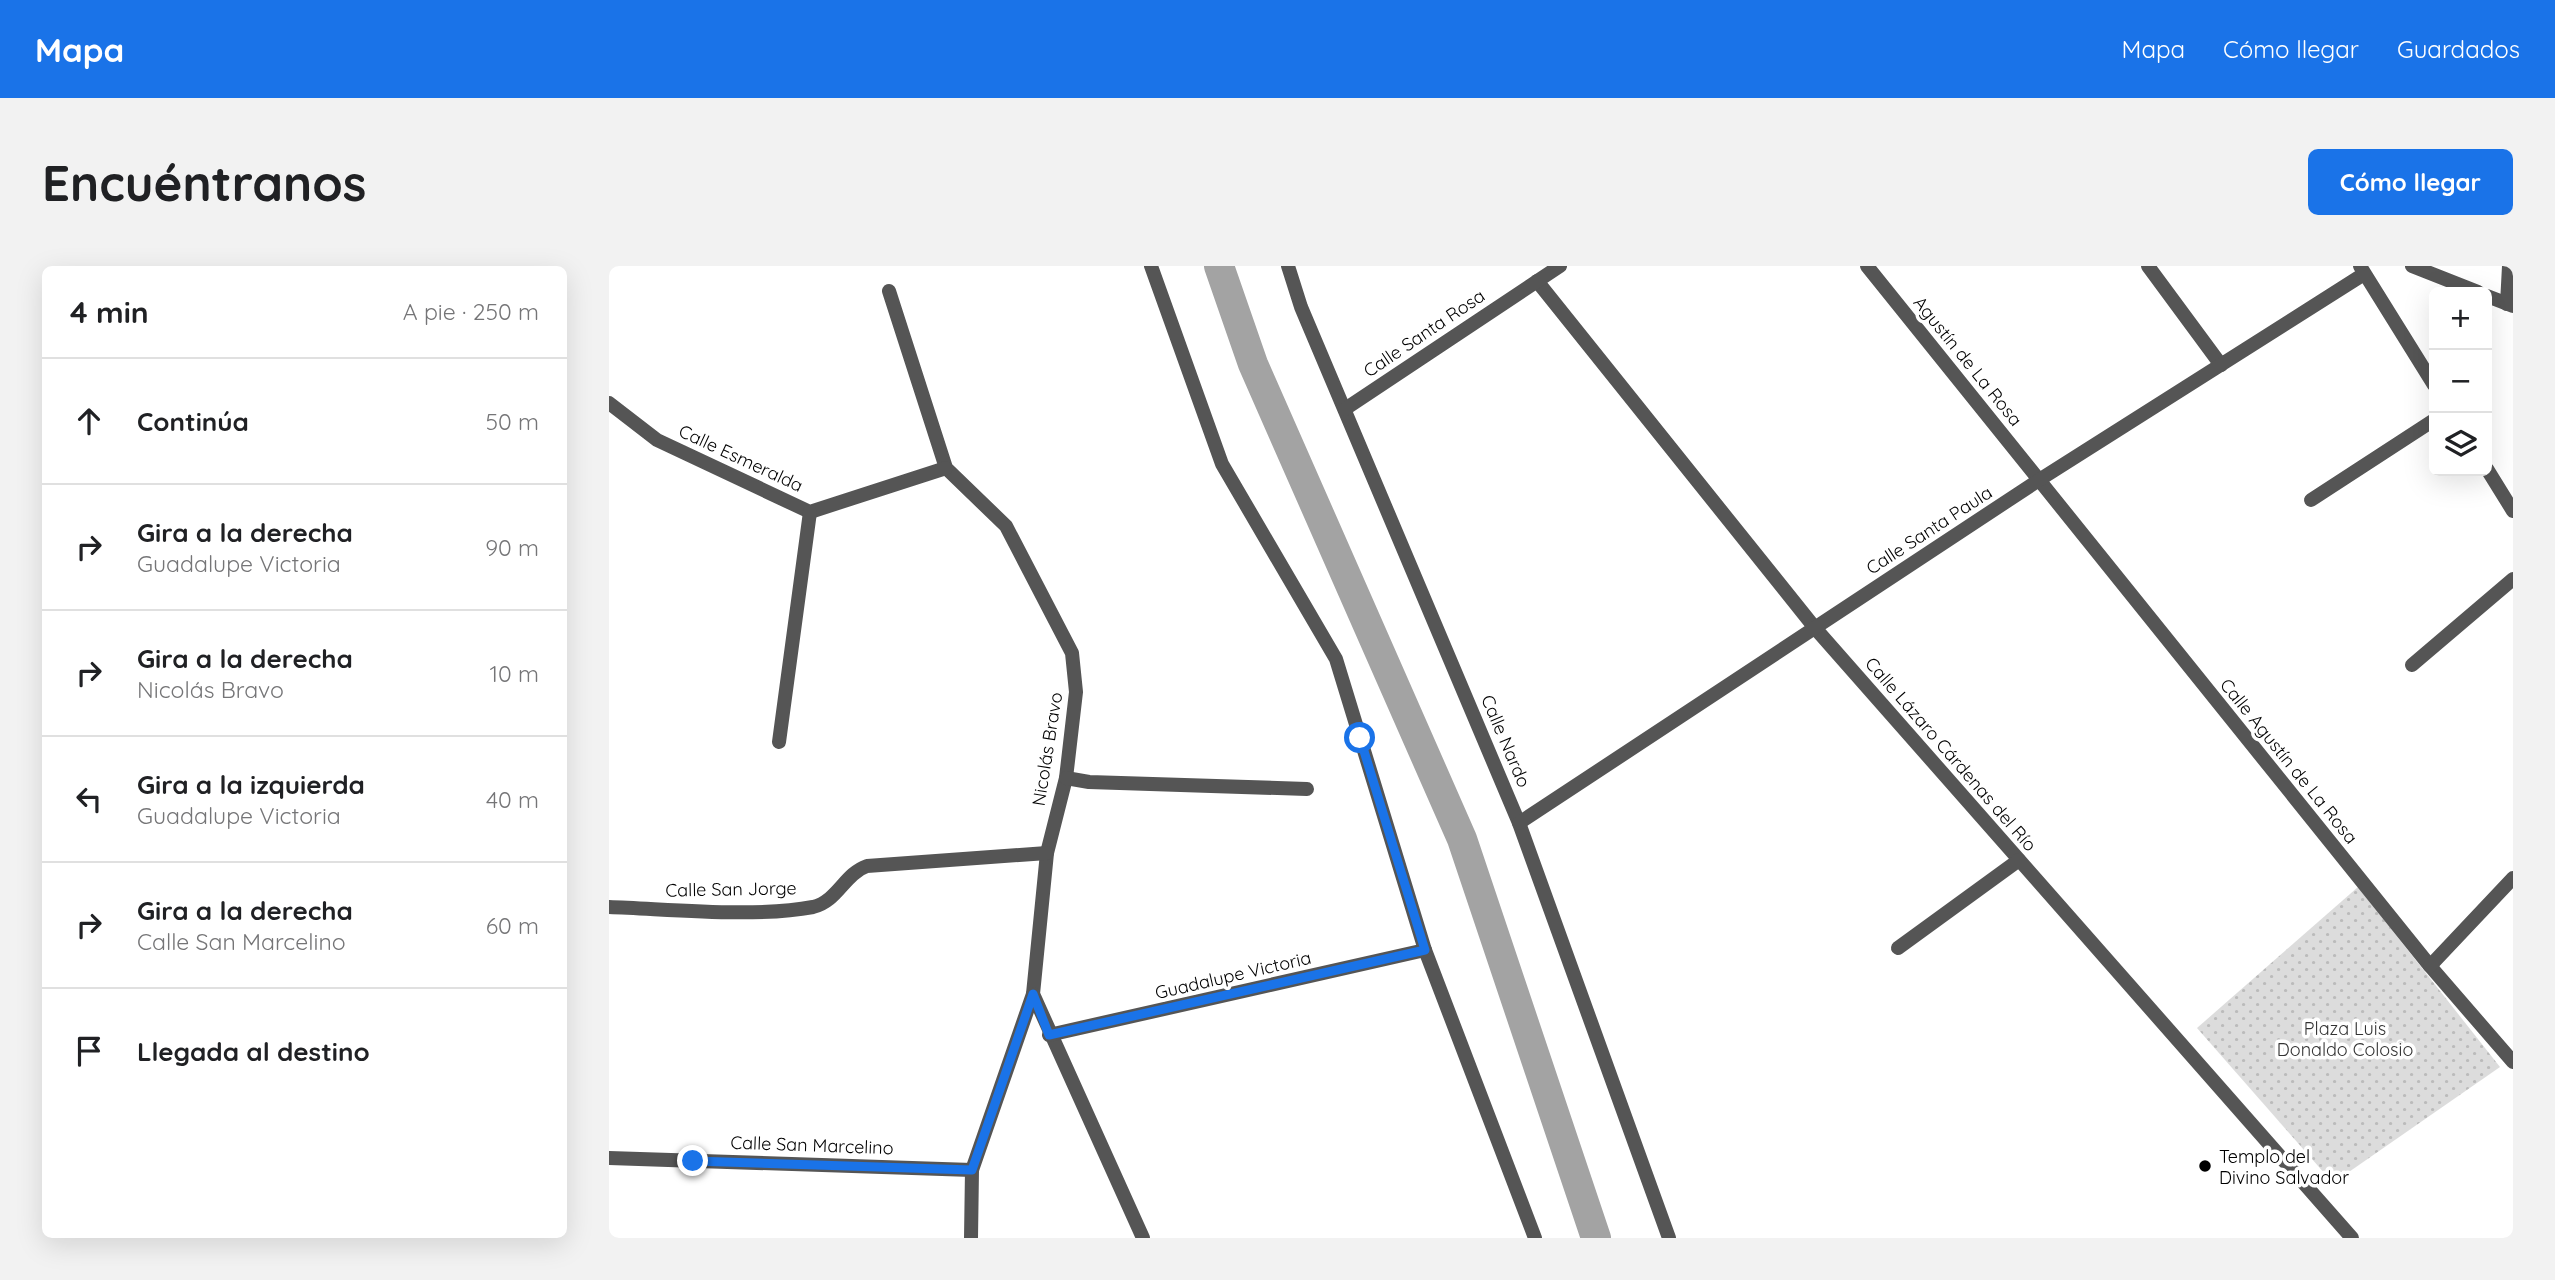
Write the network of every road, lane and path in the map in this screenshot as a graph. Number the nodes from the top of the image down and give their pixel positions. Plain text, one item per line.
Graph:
1 (1151, 266) edge
2 (1288, 266) edge
3 (1560, 266) edge
4 (1867, 266) edge
5 (2148, 266) edge
6 (2412, 266) edge
7 (2509, 266) edge
8 (2362, 270) edge
9 (1537, 281) junction
10 (2465, 287) edge
11 (889, 291) dead end
12 (2492, 298) edge
13 (2510, 305) edge
14 (2221, 365) junction
15 (2429, 377) edge
16 (609, 403) edge
17 (1345, 409) junction
18 (2429, 423) edge
19 (946, 468) junction
20 (2491, 476) edge
21 (2039, 480) junction
22 (2311, 500) dead end
23 (2513, 511) edge
24 (810, 512) junction
25 (2513, 579) edge
26 (1815, 628) junction
27 (2412, 665) dead end
28 (779, 742) dead end
29 (1066, 778) junction
30 (1307, 789) dead end
31 (1520, 823) junction
32 (1047, 853) junction
33 (2019, 860) junction
34 (2513, 878) edge
35 (609, 907) edge
36 (1898, 948) dead end
37 (1425, 950) junction
38 (2430, 966) junction
39 (1033, 994) junction
40 (1049, 1035) junction
41 (2513, 1062) edge
42 (609, 1158) edge
43 (972, 1170) junction
44 (971, 1238) edge
45 (1143, 1238) edge
46 (1535, 1238) edge
47 (1669, 1238) edge
48 (2352, 1238) edge

1 - 37 street
2 - 17 street, Calle Nardo
3 - 9 street, Calle Santa Rosa
4 - 21 street, Agustín de La Rosa
5 - 14 street
6 - 10 street
7 - 13 street
8 - 14 street, Calle Santa Paula
8 - 15 street
9 - 17 street, Calle Santa Rosa
9 - 26 street, Calle Lázaro Cárdenas del Río
11 - 19 street, Nicolás Bravo
12 - 13 street
14 - 21 street, Calle Santa Paula
16 - 24 street, Calle Esmeralda
17 - 31 street, Calle Nardo
18 - 22 street
19 - 24 street, Calle Esmeralda
19 - 29 street, Nicolás Bravo
20 - 23 street
21 - 26 street, Calle Santa Paula
21 - 38 street, Calle Agustín de La Rosa
24 - 28 street
25 - 27 street
26 - 31 street, Calle Santa Paula
26 - 33 street, Calle Lázaro Cárdenas del Río
29 - 30 street
29 - 32 street, Nicolás Bravo
31 - 47 street, Calle Nardo
32 - 35 street, Calle San Jorge
32 - 39 street, Nicolás Bravo
33 - 36 street
33 - 48 street, Calle Lázaro Cárdenas del Río
34 - 38 street
37 - 40 street, Guadalupe Victoria
37 - 46 street
38 - 41 street, Calle Agustín de La Rosa
39 - 40 street, Nicolás Bravo
39 - 43 street
40 - 45 street, Nicolás Bravo
42 - 43 street, Calle San Marcelino
43 - 44 street

